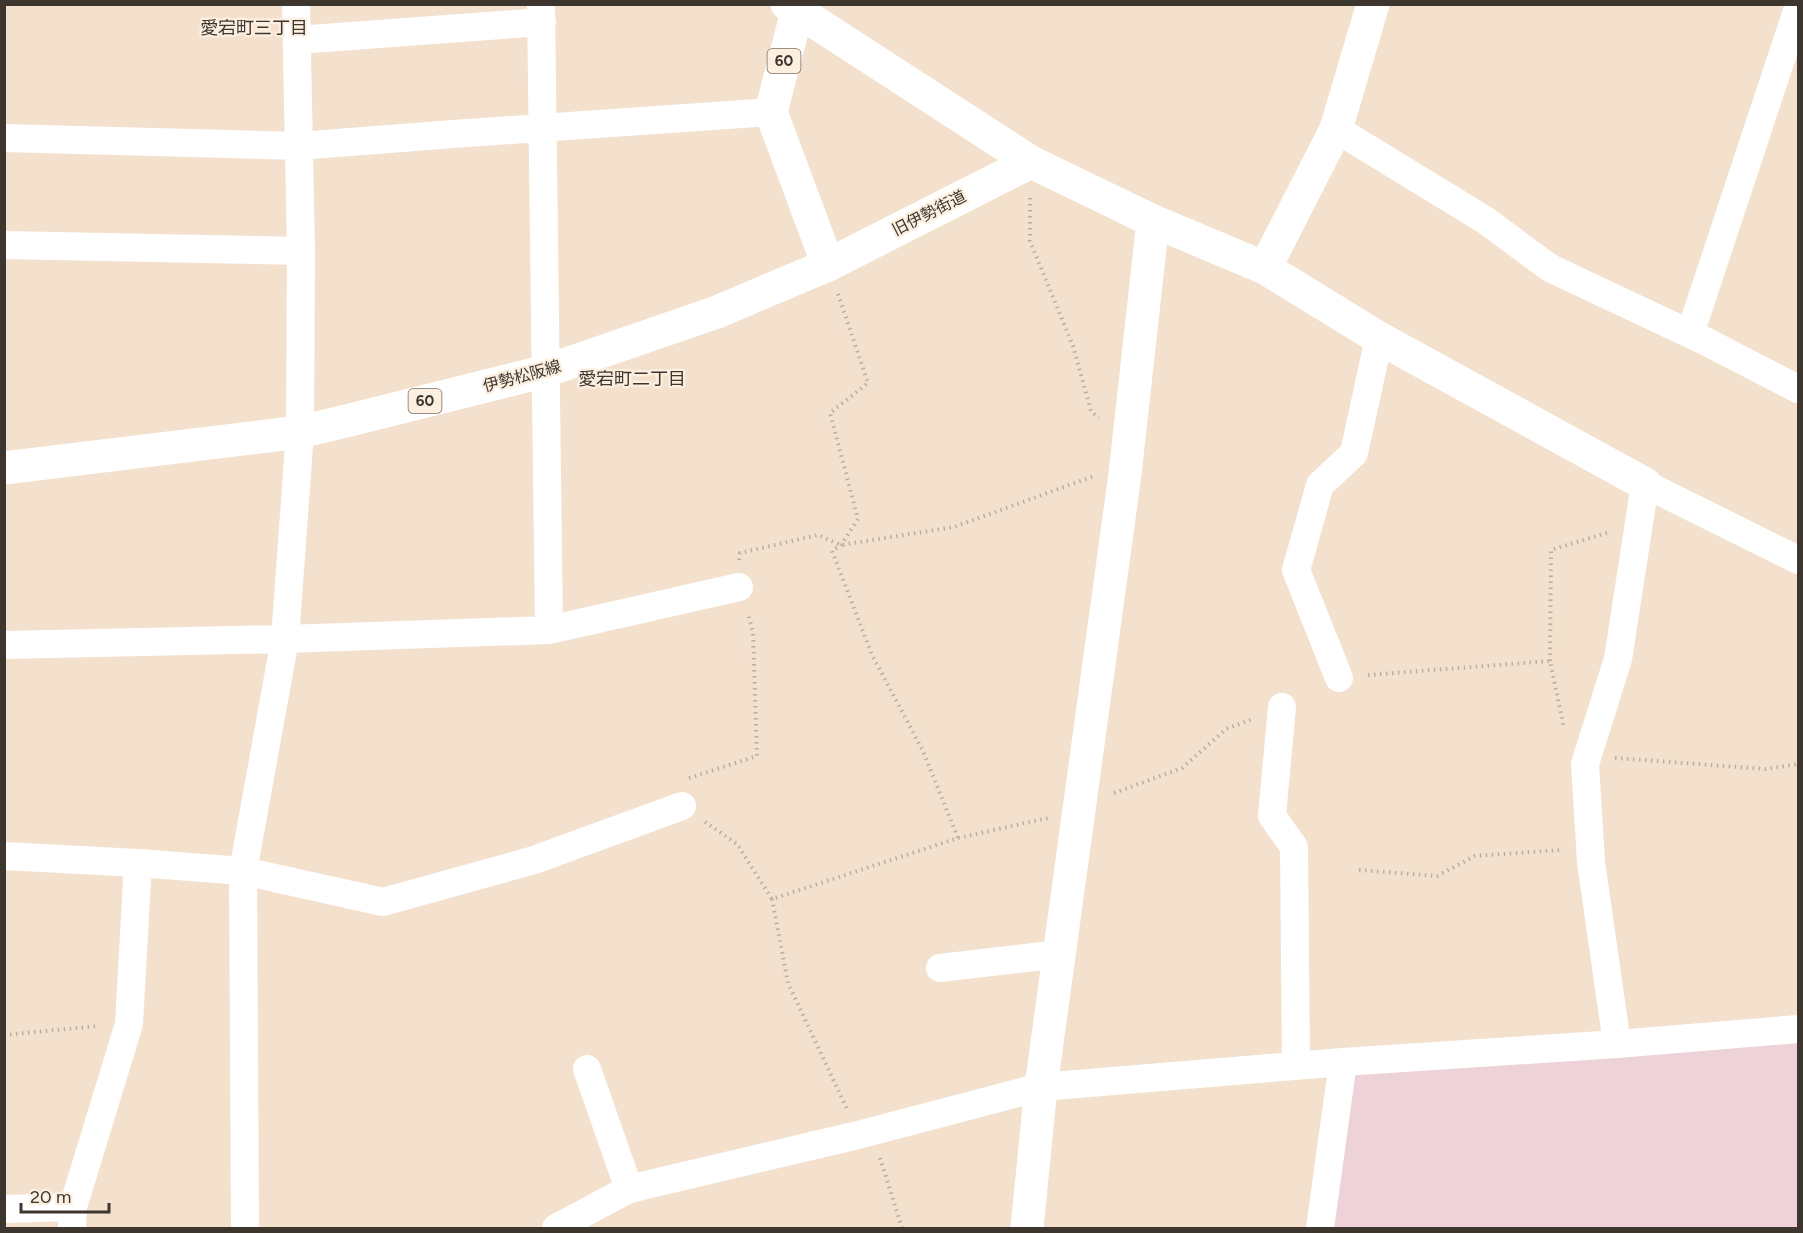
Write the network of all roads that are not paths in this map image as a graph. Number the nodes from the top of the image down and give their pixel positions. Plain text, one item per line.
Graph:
1 (296, 4) edge
2 (1373, 4) edge
3 (794, 6) edge
4 (1798, 8) edge
5 (542, 13) edge
6 (297, 39) junction
7 (771, 112) junction
8 (543, 127) junction
9 (1336, 129) junction
10 (4, 138) edge
11 (299, 146) junction
12 (1031, 162) junction
13 (1153, 221) junction
14 (4, 245) edge
15 (301, 251) junction
16 (828, 265) junction
17 (1265, 268) junction
18 (1690, 334) junction
19 (1379, 338) junction
20 (546, 371) junction
21 (1798, 389) edge
22 (300, 432) junction
23 (4, 468) edge
24 (1645, 484) junction
25 (1798, 560) edge
26 (739, 587) dead end
27 (549, 630) junction
28 (285, 639) junction
29 (4, 645) edge
30 (1340, 678) dead end
31 (1282, 707) dead end
32 (682, 806) dead end
33 (4, 856) edge
34 (138, 863) junction
35 (243, 871) junction
36 (1059, 954) junction
37 (940, 968) dead end
38 (1798, 1029) edge
39 (1617, 1044) junction
40 (1342, 1062) junction
41 (1296, 1066) junction
42 (587, 1069) dead end
43 (1041, 1087) junction
44 (629, 1189) junction
45 (4, 1209) edge
46 (72, 1218) edge
47 (245, 1228) edge
48 (556, 1228) edge
49 (1027, 1228) edge
50 (1320, 1228) edge

1 - 6 street
2 - 9 street
3 - 7 street, 60
3 - 12 street
4 - 18 street
5 - 6 street
5 - 8 street
6 - 11 street
7 - 8 street
7 - 16 street
8 - 11 street
8 - 20 street
9 - 17 street
9 - 18 street
10 - 11 street
11 - 15 street
12 - 13 street
12 - 16 street, 旧伊勢街道
13 - 17 street
13 - 36 street
14 - 15 street
15 - 22 street
16 - 20 street, 伊勢松阪線 / 60
17 - 19 street
18 - 21 street
19 - 24 street
19 - 30 street
20 - 22 street, 伊勢松阪線 / 60
20 - 27 street
22 - 23 street, 伊勢松阪線 / 60
22 - 28 street
24 - 25 street
24 - 39 street
26 - 27 street
27 - 28 street
28 - 29 street
28 - 35 street
31 - 41 street
32 - 35 street
33 - 34 street
34 - 35 street
34 - 46 street
35 - 47 street
36 - 37 street
36 - 43 street
38 - 39 street
39 - 40 street
40 - 41 street
40 - 50 street
41 - 43 street
42 - 44 street
43 - 44 street
43 - 49 street
44 - 48 street
45 - 46 street

